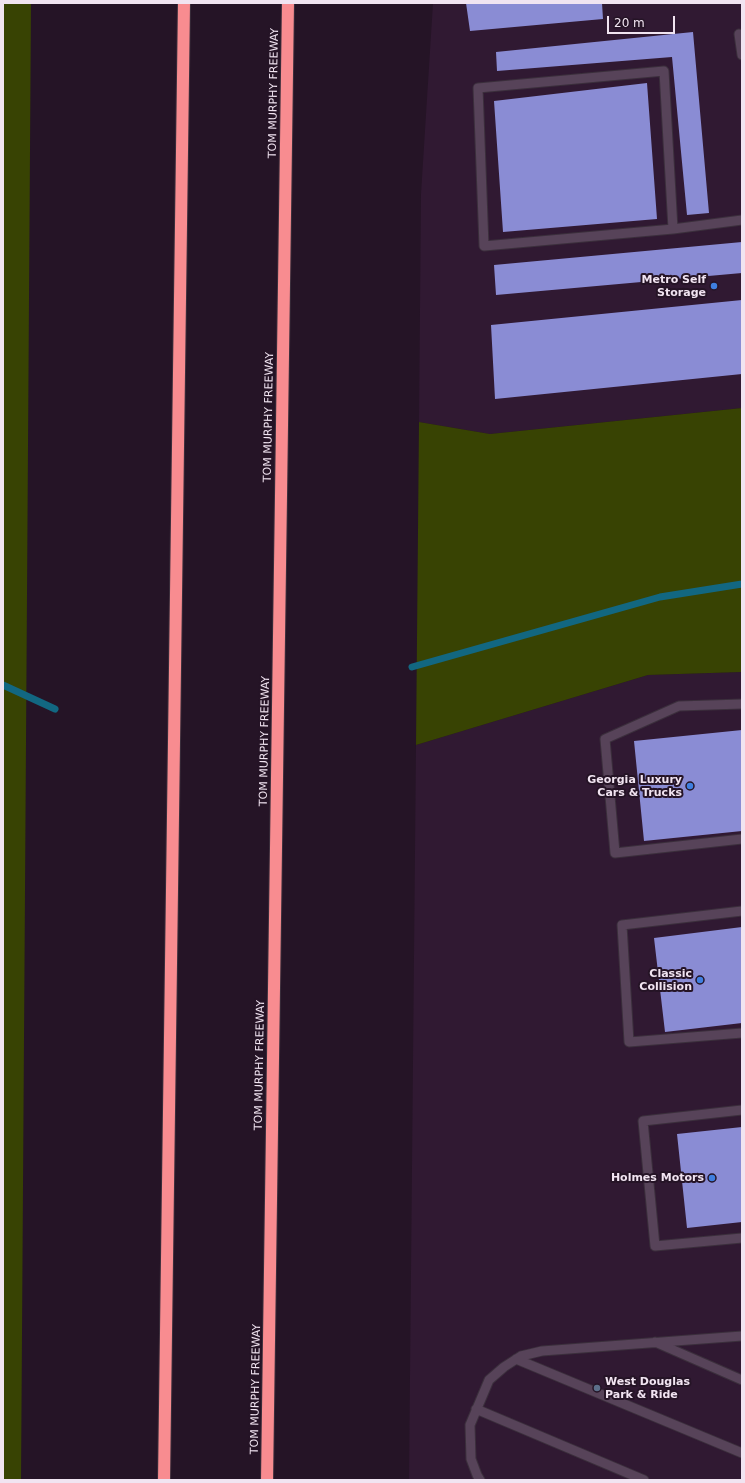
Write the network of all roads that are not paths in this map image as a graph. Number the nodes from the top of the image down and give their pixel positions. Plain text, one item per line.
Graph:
1 (184, 3) edge
2 (288, 3) edge
3 (739, 34) dead end
4 (742, 55) edge
5 (742, 220) edge
6 (673, 229) junction
7 (742, 704) edge
8 (742, 840) edge
9 (742, 911) edge
10 (742, 1033) edge
11 (742, 1110) edge
12 (742, 1238) edge
13 (742, 1336) edge
14 (654, 1342) junction
15 (516, 1359) junction
16 (742, 1380) edge
17 (476, 1409) junction
18 (742, 1454) edge
19 (164, 1480) edge
20 (267, 1480) edge
21 (480, 1480) edge
22 (644, 1480) edge

1 - 19 highway
2 - 20 highway, TOM MURPHY FREEWAY
3 - 4 lane
5 - 6 lane
6 - 6 lane
7 - 8 lane
9 - 10 lane
11 - 12 lane
13 - 14 lane
14 - 15 lane
14 - 16 lane
15 - 17 lane
15 - 18 lane
17 - 21 lane
17 - 22 lane

